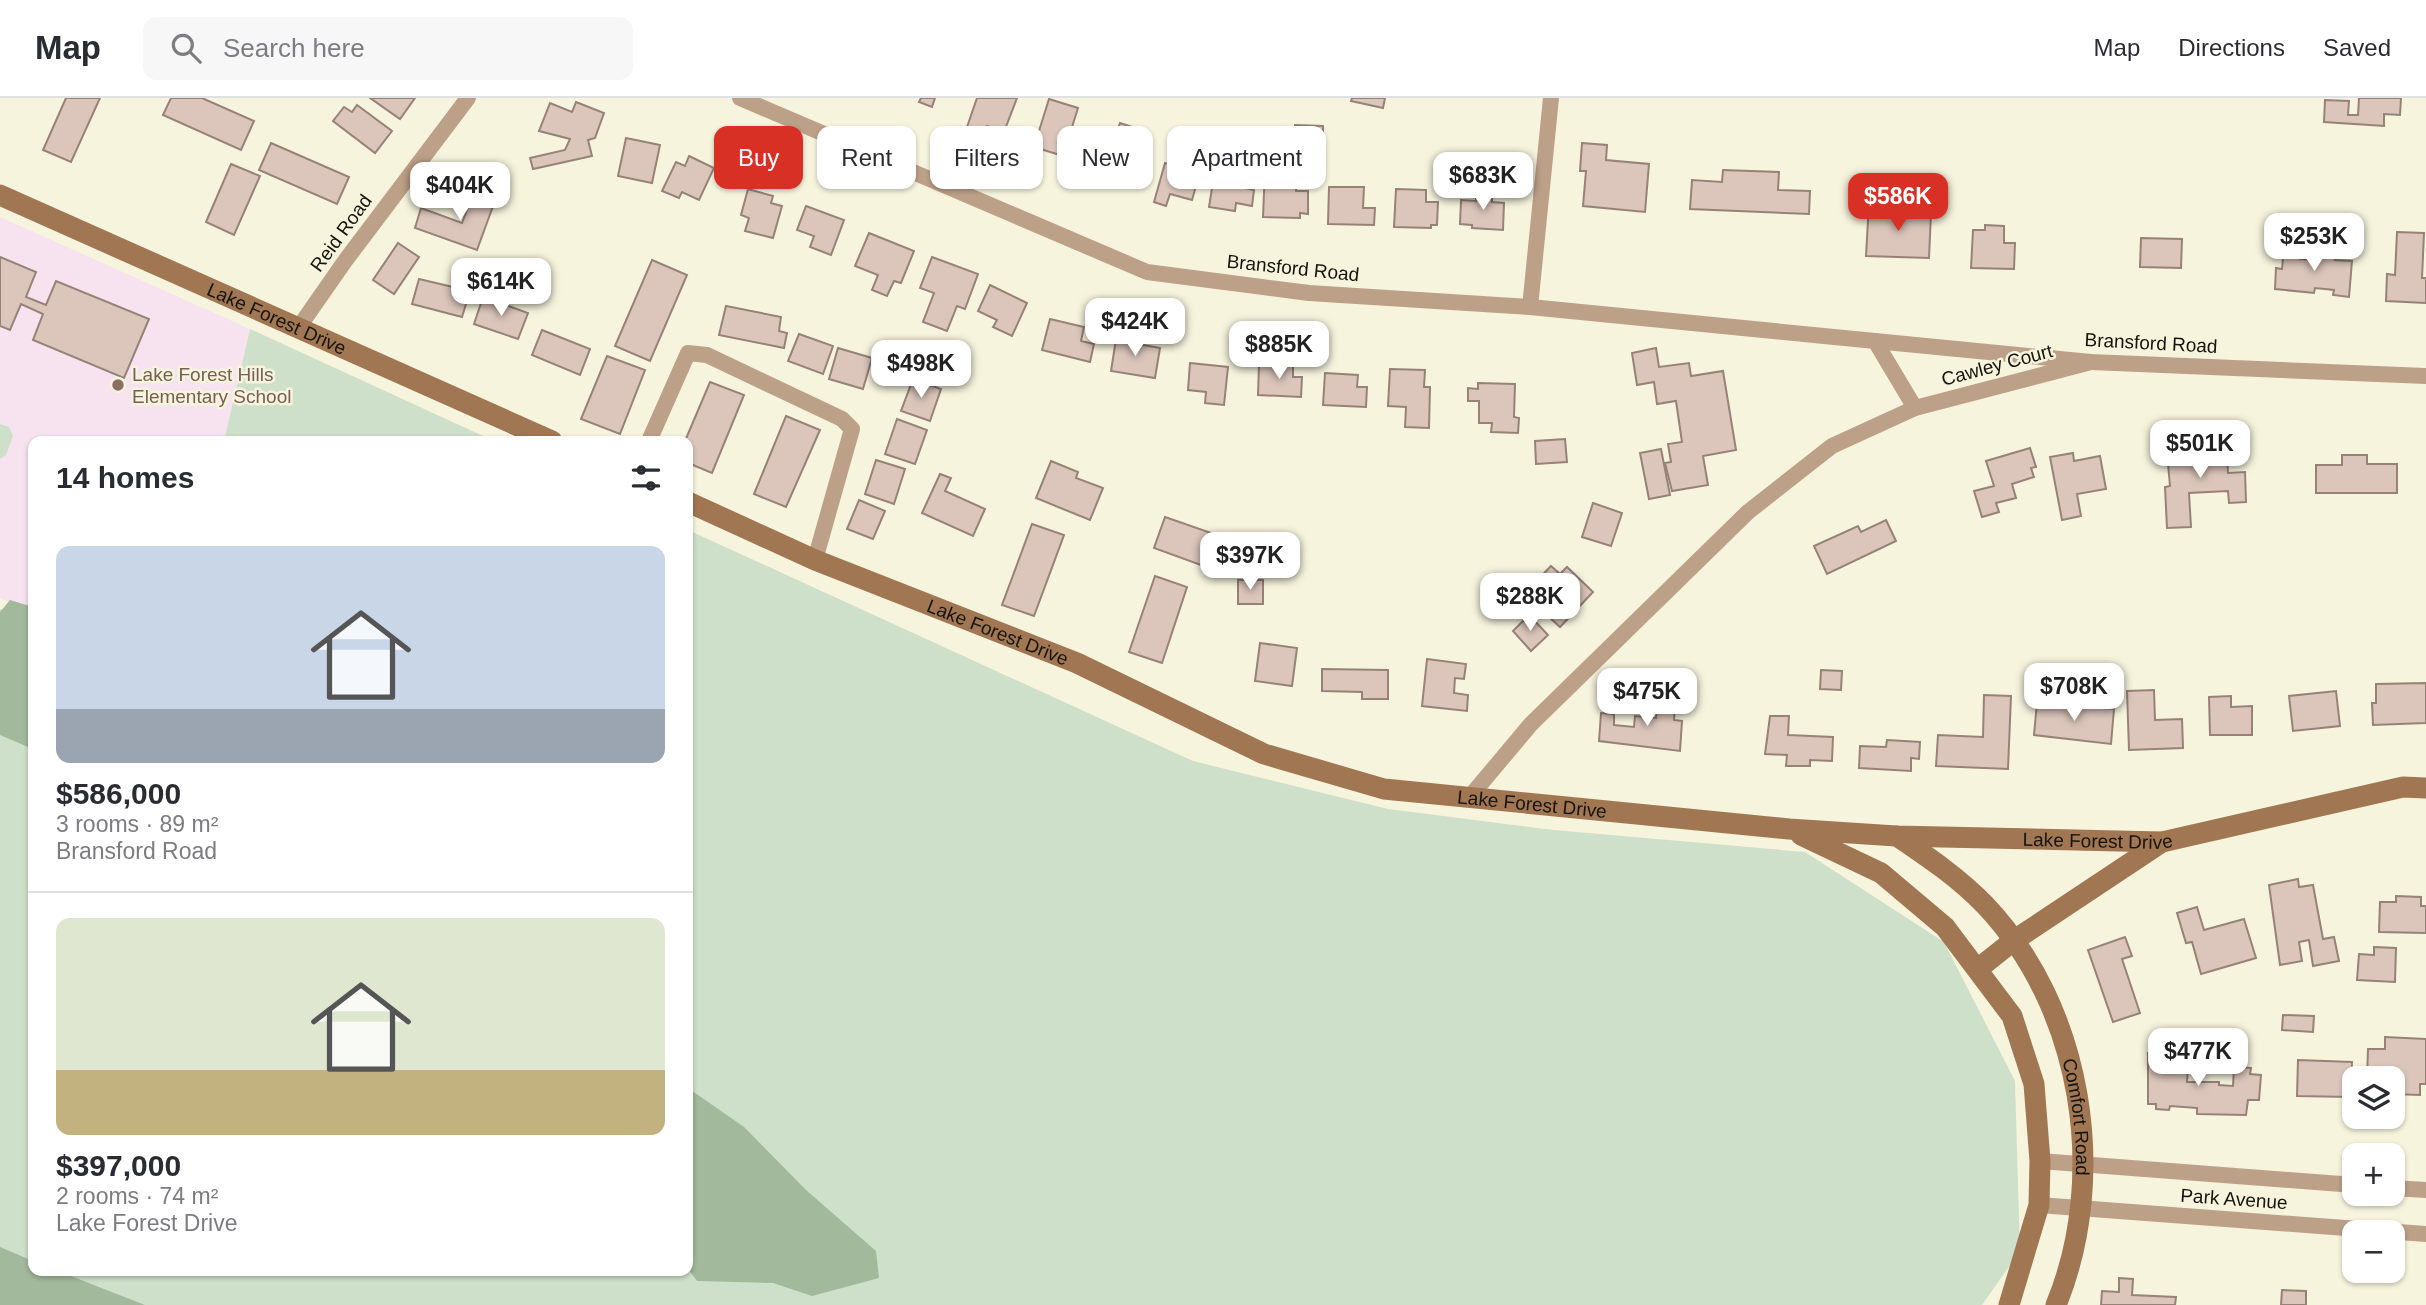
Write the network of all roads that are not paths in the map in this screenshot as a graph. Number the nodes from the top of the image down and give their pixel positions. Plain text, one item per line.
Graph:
1 (468, 98) edge
2 (740, 98) edge
3 (1551, 98) edge
4 (0, 195) edge
5 (1530, 307) junction
6 (299, 327) junction
7 (1875, 341) junction
8 (2091, 362) junction
9 (2426, 376) edge
10 (1915, 408) junction
11 (541, 436) edge
12 (651, 436) edge
13 (693, 504) edge
14 (815, 560) junction
15 (2426, 789) edge
16 (1468, 799) junction
17 (1789, 829) junction
18 (1896, 836) junction
19 (2162, 842) junction
20 (2013, 941) junction
21 (1979, 968) junction
22 (2040, 1161) junction
23 (2084, 1164) junction
24 (2342, 1184) edge
25 (2405, 1189) edge
26 (2426, 1190) edge
27 (2039, 1205) junction
28 (2081, 1208) junction
29 (2426, 1234) edge
30 (2009, 1305) edge
31 (2056, 1305) edge

1 - 6 street, Reid Road
2 - 5 street, Bransford Road
3 - 5 street
4 - 6 street, Lake Forest Drive
5 - 7 street, Bransford Road
6 - 11 street, Lake Forest Drive
7 - 8 street, Bransford Road
7 - 10 street
8 - 9 street, Bransford Road
8 - 10 street, Cawley Court
10 - 16 street
12 - 14 street
13 - 14 street, Lake Forest Drive
14 - 16 street, Lake Forest Drive
15 - 19 street, Lake Forest Drive
16 - 17 street, Lake Forest Drive
17 - 18 street, Lake Forest Drive
17 - 21 street, Comfort Road
18 - 19 street, Lake Forest Drive
18 - 20 street, Comfort Road
19 - 20 street
20 - 21 street
20 - 23 street, Comfort Road
21 - 22 street, Comfort Road
22 - 23 street, Park Avenue
22 - 27 street, Comfort Road
23 - 24 street, Park Avenue
23 - 28 street, Comfort Road
25 - 26 street
27 - 28 street, Park Avenue
27 - 30 street, Comfort Road
28 - 29 street, Park Avenue
28 - 31 street, Comfort Road

